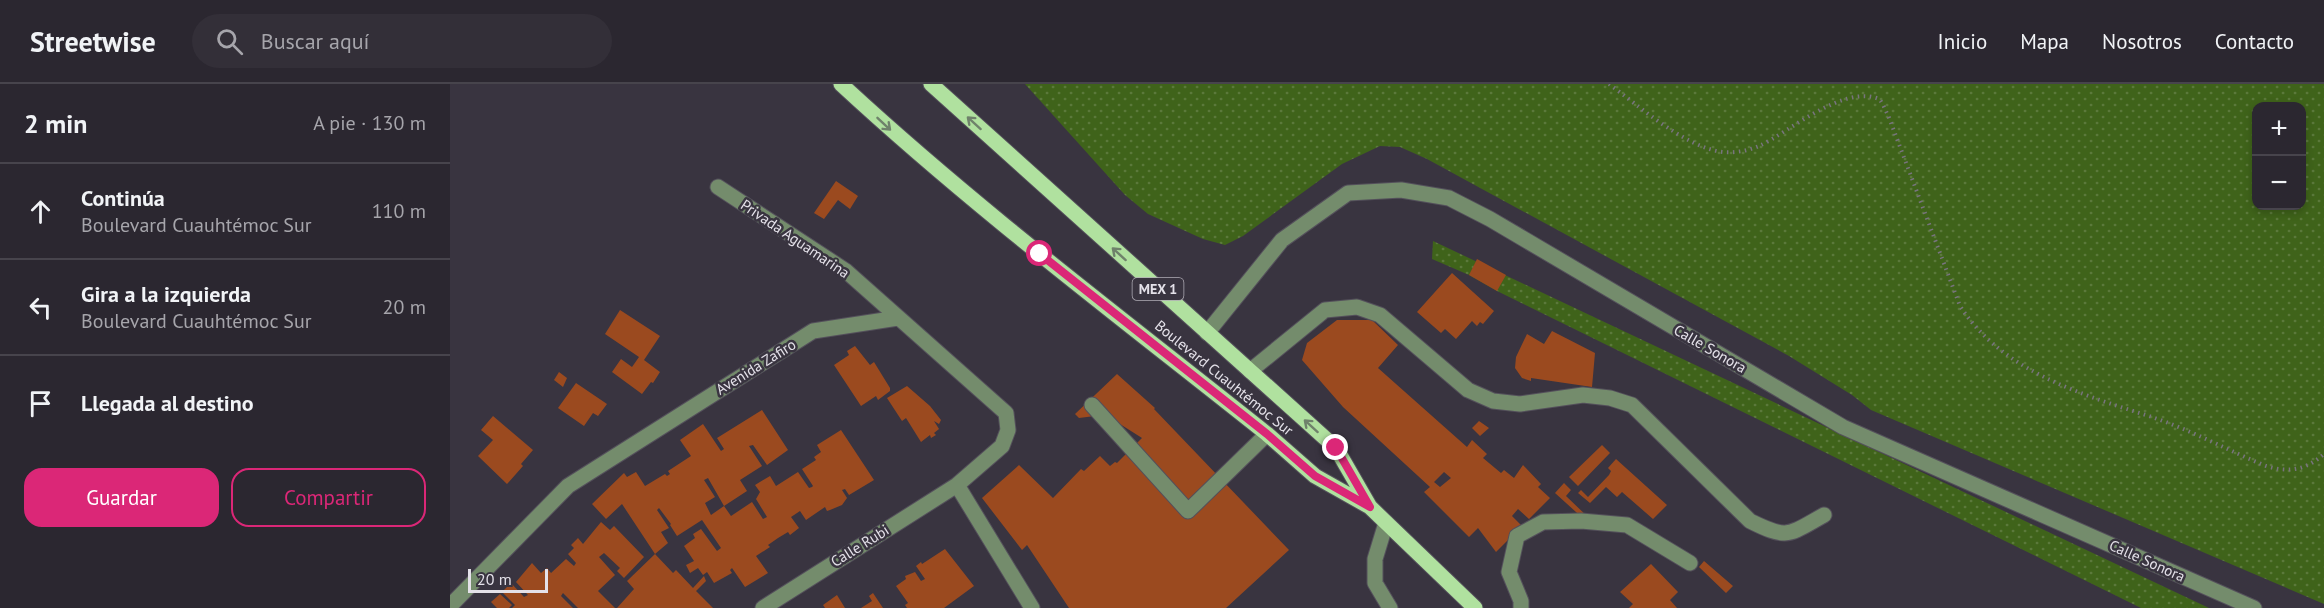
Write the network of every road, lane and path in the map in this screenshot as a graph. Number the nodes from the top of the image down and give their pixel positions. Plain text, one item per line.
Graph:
1 (841, 84) edge
2 (931, 84) edge
3 (1609, 84) edge
4 (1857, 92) dead end
5 (1817, 104) dead end
6 (718, 187) dead end
7 (898, 318) junction
8 (1207, 333) junction
9 (1250, 371) junction
10 (1092, 405) dead end
11 (1267, 434) junction
12 (2324, 454) edge
13 (957, 485) junction
14 (1370, 507) junction
15 (1824, 515) dead end
16 (1386, 523) junction
17 (1690, 563) dead end
18 (450, 606) edge
19 (763, 608) edge
20 (1032, 608) edge
21 (1390, 608) edge
22 (1475, 608) edge
23 (1521, 608) edge
24 (2254, 608) edge

1 -> 11 main road, Boulevard Cuauhtémoc Sur / MEX 1
8 -> 2 main road, Boulevard Cuauhtémoc Sur / MEX 1
3 - 5 path
4 - 12 path
6 - 7 street, Privada Aguamarina
7 - 13 street
7 - 18 street, Avenida Zafiro
8 - 9 main road, Boulevard Cuauhtémoc Sur / MEX 1
8 - 24 street, Calle Sonora
14 -> 9 main road, Boulevard Cuauhtémoc Sur / MEX 1
9 - 15 street
10 - 11 street
11 - 14 main road, Boulevard Cuauhtémoc Sur / MEX 1
13 - 19 street, Calle Rubi
13 - 20 street
14 - 16 main road, Boulevard Cuauhtémoc Sur / MEX 1
16 - 21 street
16 - 22 main road, Boulevard Cuauhtémoc Sur / MEX 1
17 - 23 street

